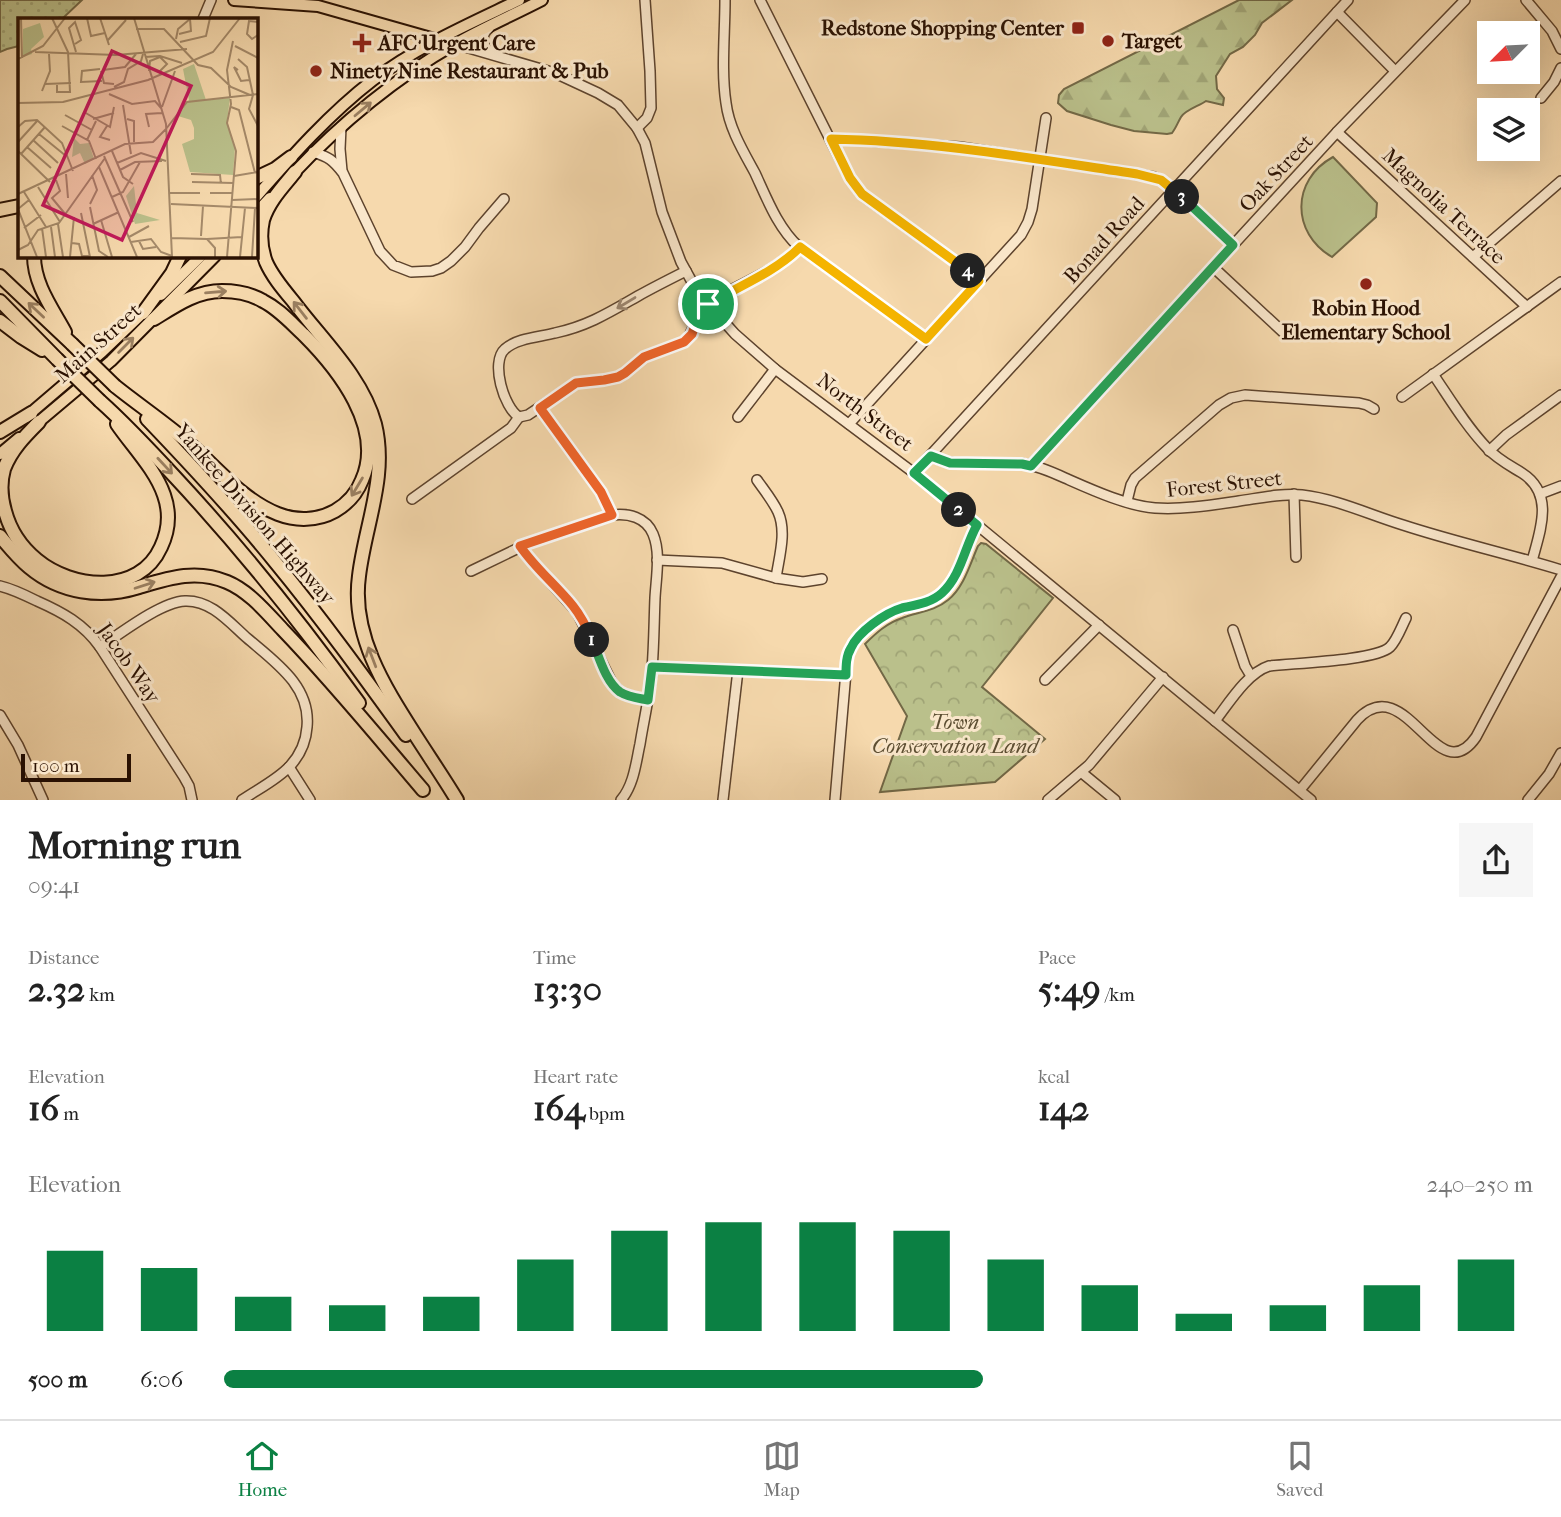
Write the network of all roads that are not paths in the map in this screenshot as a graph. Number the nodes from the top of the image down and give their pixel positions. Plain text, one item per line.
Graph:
1 (211, 0) edge
2 (234, 0) edge
3 (519, 0) edge
4 (542, 0) edge
5 (645, 0) edge
6 (725, 0) edge
7 (760, 0) edge
8 (1348, 0) edge
9 (1465, 0) edge
10 (1526, 0) edge
11 (1337, 12) junction
12 (203, 18) edge
13 (494, 24) junction
14 (438, 40) junction
15 (455, 44) junction
16 (1561, 49) edge
17 (494, 54) junction
18 (1561, 68) edge
19 (1395, 71) junction
20 (1541, 98) dead end
21 (1046, 118) dead end
22 (341, 127) junction
23 (637, 128) junction
24 (1337, 132) junction
25 (831, 139) junction
26 (313, 152) junction
27 (291, 157) junction
28 (1040, 159) junction
29 (295, 172) junction
30 (342, 173) junction
31 (257, 178) edge
32 (1561, 181) edge
33 (1174, 190) junction
34 (257, 196) edge
35 (505, 199) dead end
36 (18, 206) edge
37 (0, 210) edge
38 (257, 212) edge
39 (1233, 245) junction
40 (800, 247) junction
41 (33, 257) edge
42 (180, 257) edge
43 (200, 257) edge
44 (214, 257) edge
45 (1474, 257) junction
46 (1213, 267) junction
47 (686, 271) junction
48 (0, 276) edge
49 (979, 281) junction
50 (1561, 282) edge
51 (0, 301) edge
52 (708, 304) junction
53 (1527, 307) junction
54 (148, 316) junction
55 (0, 321) edge
56 (1284, 333) dead end
57 (926, 339) junction
58 (72, 344) junction
59 (57, 359) junction
60 (775, 369) junction
61 (1433, 374) junction
62 (115, 386) junction
63 (1561, 395) edge
64 (1402, 397) dead end
65 (100, 401) junction
66 (540, 408) junction
67 (1374, 409) dead end
68 (519, 417) junction
69 (738, 417) dead end
70 (34, 418) junction
71 (849, 424) junction
72 (0, 432) edge
73 (0, 438) edge
74 (1489, 451) junction
75 (0, 454) edge
76 (931, 456) junction
77 (1031, 466) junction
78 (914, 473) junction
79 (757, 480) dead end
80 (1561, 486) edge
81 (1294, 494) junction
82 (1540, 494) junction
83 (412, 499) dead end
84 (1127, 501) junction
85 (612, 515) junction
86 (977, 525) junction
87 (0, 536) edge
88 (520, 546) junction
89 (1296, 557) dead end
90 (657, 560) junction
91 (1532, 561) junction
92 (1561, 570) edge
93 (471, 571) dead end
94 (1561, 577) edge
95 (776, 578) junction
96 (822, 579) dead end
97 (0, 586) edge
98 (1406, 618) dead end
99 (1099, 625) junction
100 (1233, 630) dead end
101 (100, 647) junction
102 (652, 667) junction
103 (738, 670) junction
104 (846, 675) junction
105 (1251, 676) junction
106 (1163, 677) junction
107 (1045, 680) dead end
108 (648, 700) junction
109 (0, 715) edge
110 (1215, 721) junction
111 (1561, 754) edge
112 (289, 767) junction
113 (1081, 772) junction
114 (1061, 789) junction
115 (1300, 790) junction
116 (426, 795) edge
117 (43, 800) edge
118 (192, 800) edge
119 (242, 800) edge
120 (310, 800) edge
121 (456, 800) edge
122 (621, 800) edge
123 (723, 800) edge
124 (835, 800) edge
125 (1048, 800) edge
126 (1065, 800) edge
127 (1115, 800) edge
128 (1311, 800) edge
129 (1528, 800) edge

1 - 12 street
2 - 14 main road, North Street
3 - 14 main road
4 - 13 main road
5 - 23 street
6 - 40 street
7 - 25 street
8 - 11 street, Bonad Road
9 - 19 street, Oak Street
10 - 16 street
11 - 19 street
11 - 33 street, Bonad Road
13 - 15 main road
13 - 17 street
14 - 15 main road, North Street
14 - 27 main road
15 - 17 street, North Street
22 -> 15 main road
17 - 23 street, North Street
18 - 20 street
19 - 24 street, Oak Street
21 - 28 street
22 - 26 main road
22 - 30 street
23 - 47 street, North Street
24 - 39 street, Oak Street
24 - 45 street, Magnolia Terrace
25 - 28 street
25 - 49 street
26 - 29 main road
26 - 30 street
27 - 31 highway
27 - 34 main road
28 - 33 street
28 - 49 street
29 - 38 main road
121 -> 29 highway
30 - 35 street
32 - 45 street
33 - 39 street
33 - 76 street, Bonad Road
36 - 37 highway
39 - 46 street, Oak Street
40 - 52 street
40 - 57 street
41 - 58 highway
42 - 54 highway
43 - 54 main road, Main Street
44 - 54 main road, Main Street
45 - 53 street, Magnolia Terrace
46 - 56 street
46 - 77 street, Oak Street
47 - 52 street, North Street
47 -> 68 street
58 -> 48 highway, Yankee Division Highway
49 - 57 street
50 - 53 street
51 - 59 highway, Yankee Division Highway
52 - 60 street, North Street
52 - 66 street
53 - 61 street
54 -> 62 highway
54 - 70 main road, Main Street
55 - 59 highway
57 - 71 street
58 - 62 highway, Yankee Division Highway, bridge
59 - 65 highway, Yankee Division Highway, bridge
60 - 69 street
60 - 71 street, North Street
61 - 64 street
61 - 74 street
62 - 121 highway, Yankee Division Highway
63 - 74 street
65 - 70 highway
65 -> 116 highway, Yankee Division Highway
66 - 68 street
66 - 85 street
67 - 84 street
68 - 83 street
70 - 72 highway
70 - 73 main road, Main Street
70 - 75 main road, Main Street
71 - 78 street, North Street
74 - 82 street
76 - 77 street, Forest Street
76 - 78 street, Bonad Road
77 - 84 street, Forest Street
78 - 86 street, North Street
79 - 95 street
80 - 82 street
81 - 84 street, Forest Street
81 - 89 street
81 - 91 street, Forest Street
82 - 91 street
85 - 88 street
85 - 90 street
86 - 99 street, North Street
86 - 104 street
87 -> 116 highway
88 - 93 street
88 - 108 street
90 - 95 street
90 - 102 street
91 - 92 street, Forest Street
94 - 115 street
95 - 96 street
97 - 101 street, Jacob Way
98 - 105 street
99 - 106 street, North Street
99 - 107 street
100 - 105 street
101 - 112 street
101 - 118 street, Jacob Way
102 - 103 street
102 - 108 street
103 - 104 street
103 - 123 street
104 - 124 street
105 - 110 street
106 - 110 street, North Street
106 - 113 street
108 - 122 street
109 - 117 street
110 - 115 street, North Street
111 - 129 street
112 - 119 street
112 - 120 street
113 - 114 street
113 - 127 street
114 - 125 street
114 - 126 street
115 - 128 street, North Street

